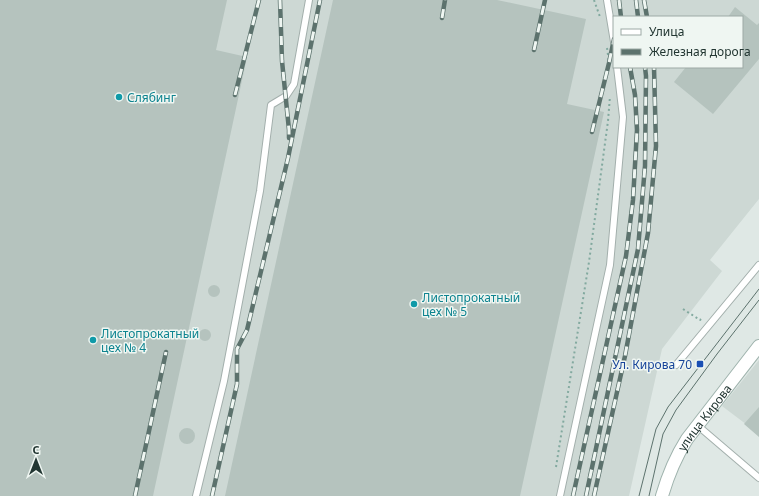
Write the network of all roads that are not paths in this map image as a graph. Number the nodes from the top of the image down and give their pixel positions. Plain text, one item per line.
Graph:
1 (309, 0) edge
2 (607, 0) edge
3 (613, 36) edge
4 (617, 68) edge
5 (759, 265) edge
6 (759, 346) edge
7 (676, 365) dead end
8 (697, 425) junction
9 (758, 476) edge
10 (196, 496) edge
11 (560, 496) edge
12 (662, 496) edge

1 - 10 lane
2 - 3 lane
4 - 11 lane
5 - 7 lane
6 - 8 main road, улица Кирова
8 - 9 lane
8 - 12 main road, улица Кирова

